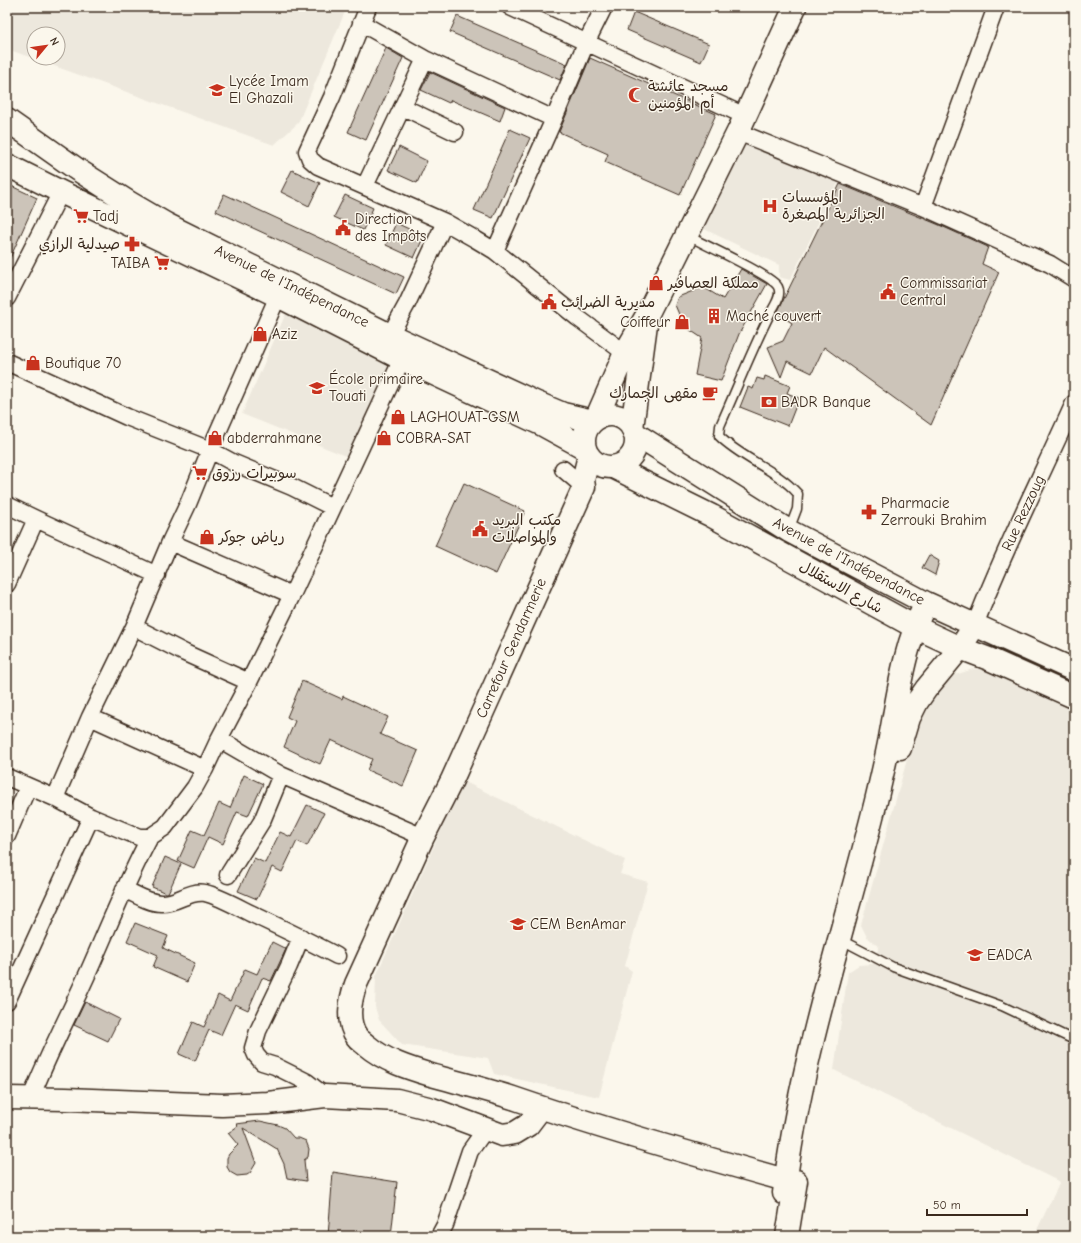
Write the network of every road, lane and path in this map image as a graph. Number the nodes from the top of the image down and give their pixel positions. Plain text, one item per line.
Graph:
1 (368, 7) edge
2 (510, 7) edge
3 (604, 7) edge
4 (795, 7) edge
5 (996, 7) edge
6 (361, 23) junction
7 (586, 43) junction
8 (425, 60) junction
9 (403, 107) junction
10 (554, 119) junction
11 (7, 120) edge
12 (742, 124) junction
13 (454, 132) dead end
14 (7, 165) edge
15 (365, 186) junction
16 (61, 192) junction
17 (923, 207) junction
18 (445, 222) junction
19 (687, 236) junction
20 (495, 251) junction
21 (1074, 278) edge
22 (9, 290) edge
23 (278, 296) junction
24 (647, 315) junction
25 (390, 335) junction
26 (625, 353) junction
27 (402, 359) junction
28 (7, 362) edge
29 (1074, 403) edge
30 (595, 420) junction
31 (633, 431) junction
32 (210, 450) junction
33 (598, 459) junction
34 (563, 469) dead end
35 (584, 487) junction
36 (7, 505) edge
37 (332, 507) junction
38 (36, 519) junction
39 (789, 531) junction
40 (170, 542) junction
41 (157, 575) junction
42 (7, 584) edge
43 (292, 594) junction
44 (926, 603) junction
45 (975, 625) junction
46 (134, 627) junction
47 (915, 627) junction
48 (960, 648) junction
49 (989, 659) junction
50 (1074, 670) edge
51 (249, 682) junction
52 (926, 689) junction
53 (1074, 697) edge
54 (90, 717) junction
55 (219, 739) junction
56 (205, 769) junction
57 (281, 775) junction
58 (7, 777) edge
59 (28, 787) junction
60 (55, 798) junction
61 (91, 817) junction
62 (7, 836) edge
63 (150, 837) junction
64 (423, 837) junction
65 (228, 876) dead end
66 (124, 889) junction
67 (301, 937) junction
68 (849, 944) junction
69 (337, 956) dead end
70 (7, 1001) edge
71 (1074, 1040) edge
72 (325, 1096) junction
73 (7, 1098) edge
74 (31, 1098) junction
75 (540, 1108) junction
76 (485, 1130) junction
77 (791, 1180) junction
78 (439, 1236) edge
79 (778, 1236) edge
80 (787, 1236) edge

1 - 6 street
2 - 7 street
3 - 7 street
4 - 12 main road
5 - 17 street
6 - 8 street
6 - 15 street
7 - 10 street
7 - 12 street
8 - 9 street
8 - 10 street
9 - 13 street
9 - 15 street
10 - 20 street
11 - 25 main road, Avenue de l'Indépendance
12 - 17 street
12 - 19 main road
14 - 16 main road, Avenue de l'Indépendance
15 - 18 street
16 - 22 street
16 - 23 main road, Avenue de l'Indépendance
17 - 21 street
18 - 20 street
18 - 25 street
19 - 24 main road
19 - 39 lane
20 - 26 street
23 - 27 main road, Avenue de l'Indépendance
23 - 32 street
24 - 26 main road
24 - 31 main road
25 - 30 main road, Avenue de l'Indépendance
26 - 30 main road
27 - 33 main road, Avenue de l'Indépendance
27 - 37 street
28 - 32 street
29 - 45 street, Rue Rezzoug
30 - 31 main road
30 - 33 main road
31 - 33 main road
31 - 39 main road, Avenue de l'Indépendance
32 - 37 street
32 - 40 street
33 - 35 main road
33 - 47 main road, شارع الاستقلال
34 - 35 street
35 - 64 main road, Carrefour Gendarmerie
36 - 38 street
37 - 43 street
38 - 41 street
38 - 42 street
39 - 44 main road, Avenue de l'Indépendance
40 - 41 street
40 - 43 street
41 - 46 street
43 - 51 street
44 - 45 main road, Avenue de l'Indépendance
44 - 47 main road
45 - 48 main road
45 - 50 main road, Avenue de l'Indépendance
46 - 51 street
46 - 54 street
47 - 48 main road, شارع الاستقلال
47 - 77 main road
48 - 49 main road, شارع الاستقلال
48 - 52 main road
49 - 52 main road
49 - 53 main road, شارع الاستقلال
51 - 55 street
52 - 68 main road
54 - 56 street
54 - 60 street
55 - 56 street
55 - 57 street
56 - 63 street
57 - 64 street
57 - 65 street
58 - 59 street
59 - 60 street
59 - 62 street
60 - 61 street
61 - 63 street
61 - 70 street
63 - 66 street
64 - 75 main road, Carrefour Gendarmerie
66 - 67 street
66 - 74 street
67 - 69 street
67 - 72 street
68 - 71 lane
68 - 77 main road
72 - 74 main road
72 - 76 main road
73 - 74 main road
75 - 76 main road
75 - 77 main road, Carrefour Gendarmerie
76 - 78 street
77 - 79 main road
77 - 80 main road

